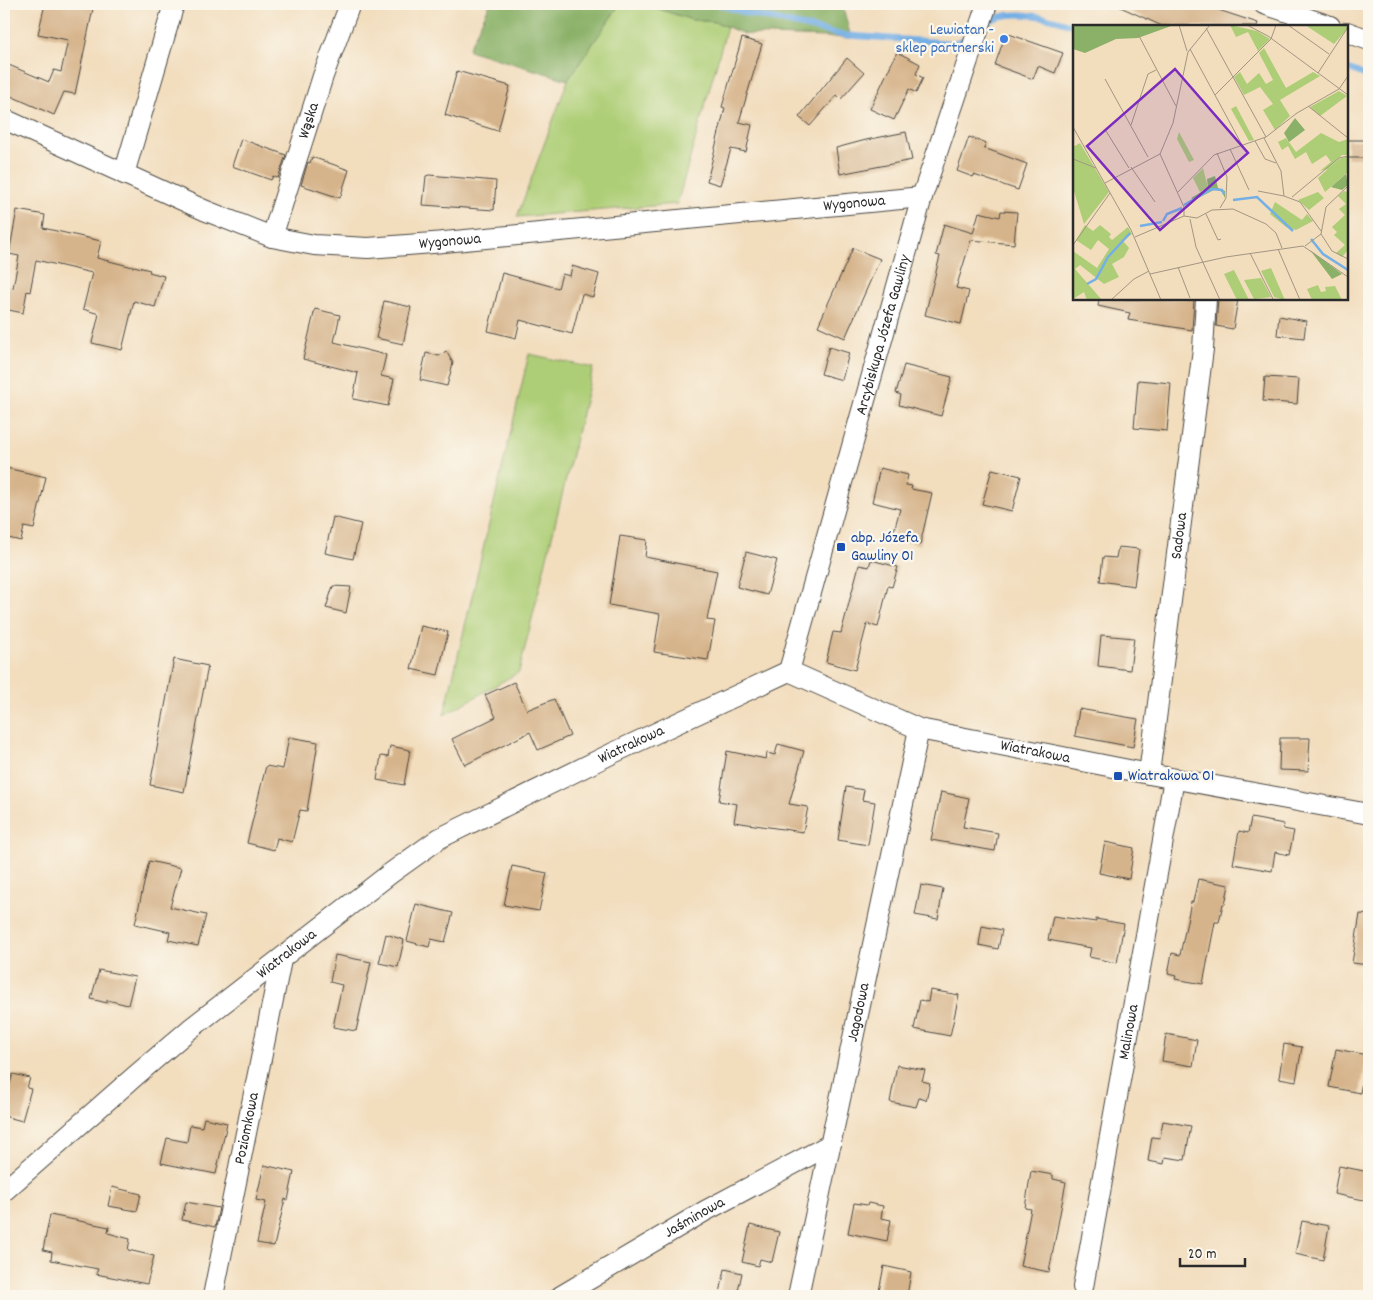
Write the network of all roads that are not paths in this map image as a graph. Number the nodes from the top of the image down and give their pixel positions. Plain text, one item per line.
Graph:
1 (174, 4) edge
2 (350, 4) edge
3 (1264, 4) edge
4 (986, 5) edge
5 (1327, 25) edge
6 (1348, 32) edge
7 (1369, 40) edge
8 (4, 118) edge
9 (124, 174) junction
10 (922, 197) junction
11 (272, 237) junction
12 (1206, 300) edge
13 (789, 671) junction
14 (919, 729) junction
15 (1149, 774) junction
16 (1174, 779) junction
17 (1369, 814) edge
18 (281, 960) junction
19 (831, 1144) junction
20 (4, 1192) edge
21 (1083, 1287) dead end
22 (213, 1296) edge
23 (561, 1296) edge
24 (798, 1296) edge

1 - 9 street
2 - 11 street, Wąska
3 - 5 street
4 - 10 street, Arcybiskupa Józefa Gawliny
6 - 7 street
8 - 9 street, Wygonowa
9 - 11 street, Wygonowa
10 - 11 street, Wygonowa
10 - 13 street, Arcybiskupa Józefa Gawliny
12 - 15 street, Sadowa
13 - 14 street, Wiatrakowa
13 - 18 street, Wiatrakowa
14 - 15 street, Wiatrakowa
14 - 19 street, Jagodowa
15 - 16 street, Wiatrakowa
16 - 17 street, Wiatrakowa
16 - 21 street, Malinowa
18 - 20 street, Wiatrakowa
18 - 22 street, Poziomkowa
19 - 23 street, Jaśminowa
19 - 24 street, Jagodowa

